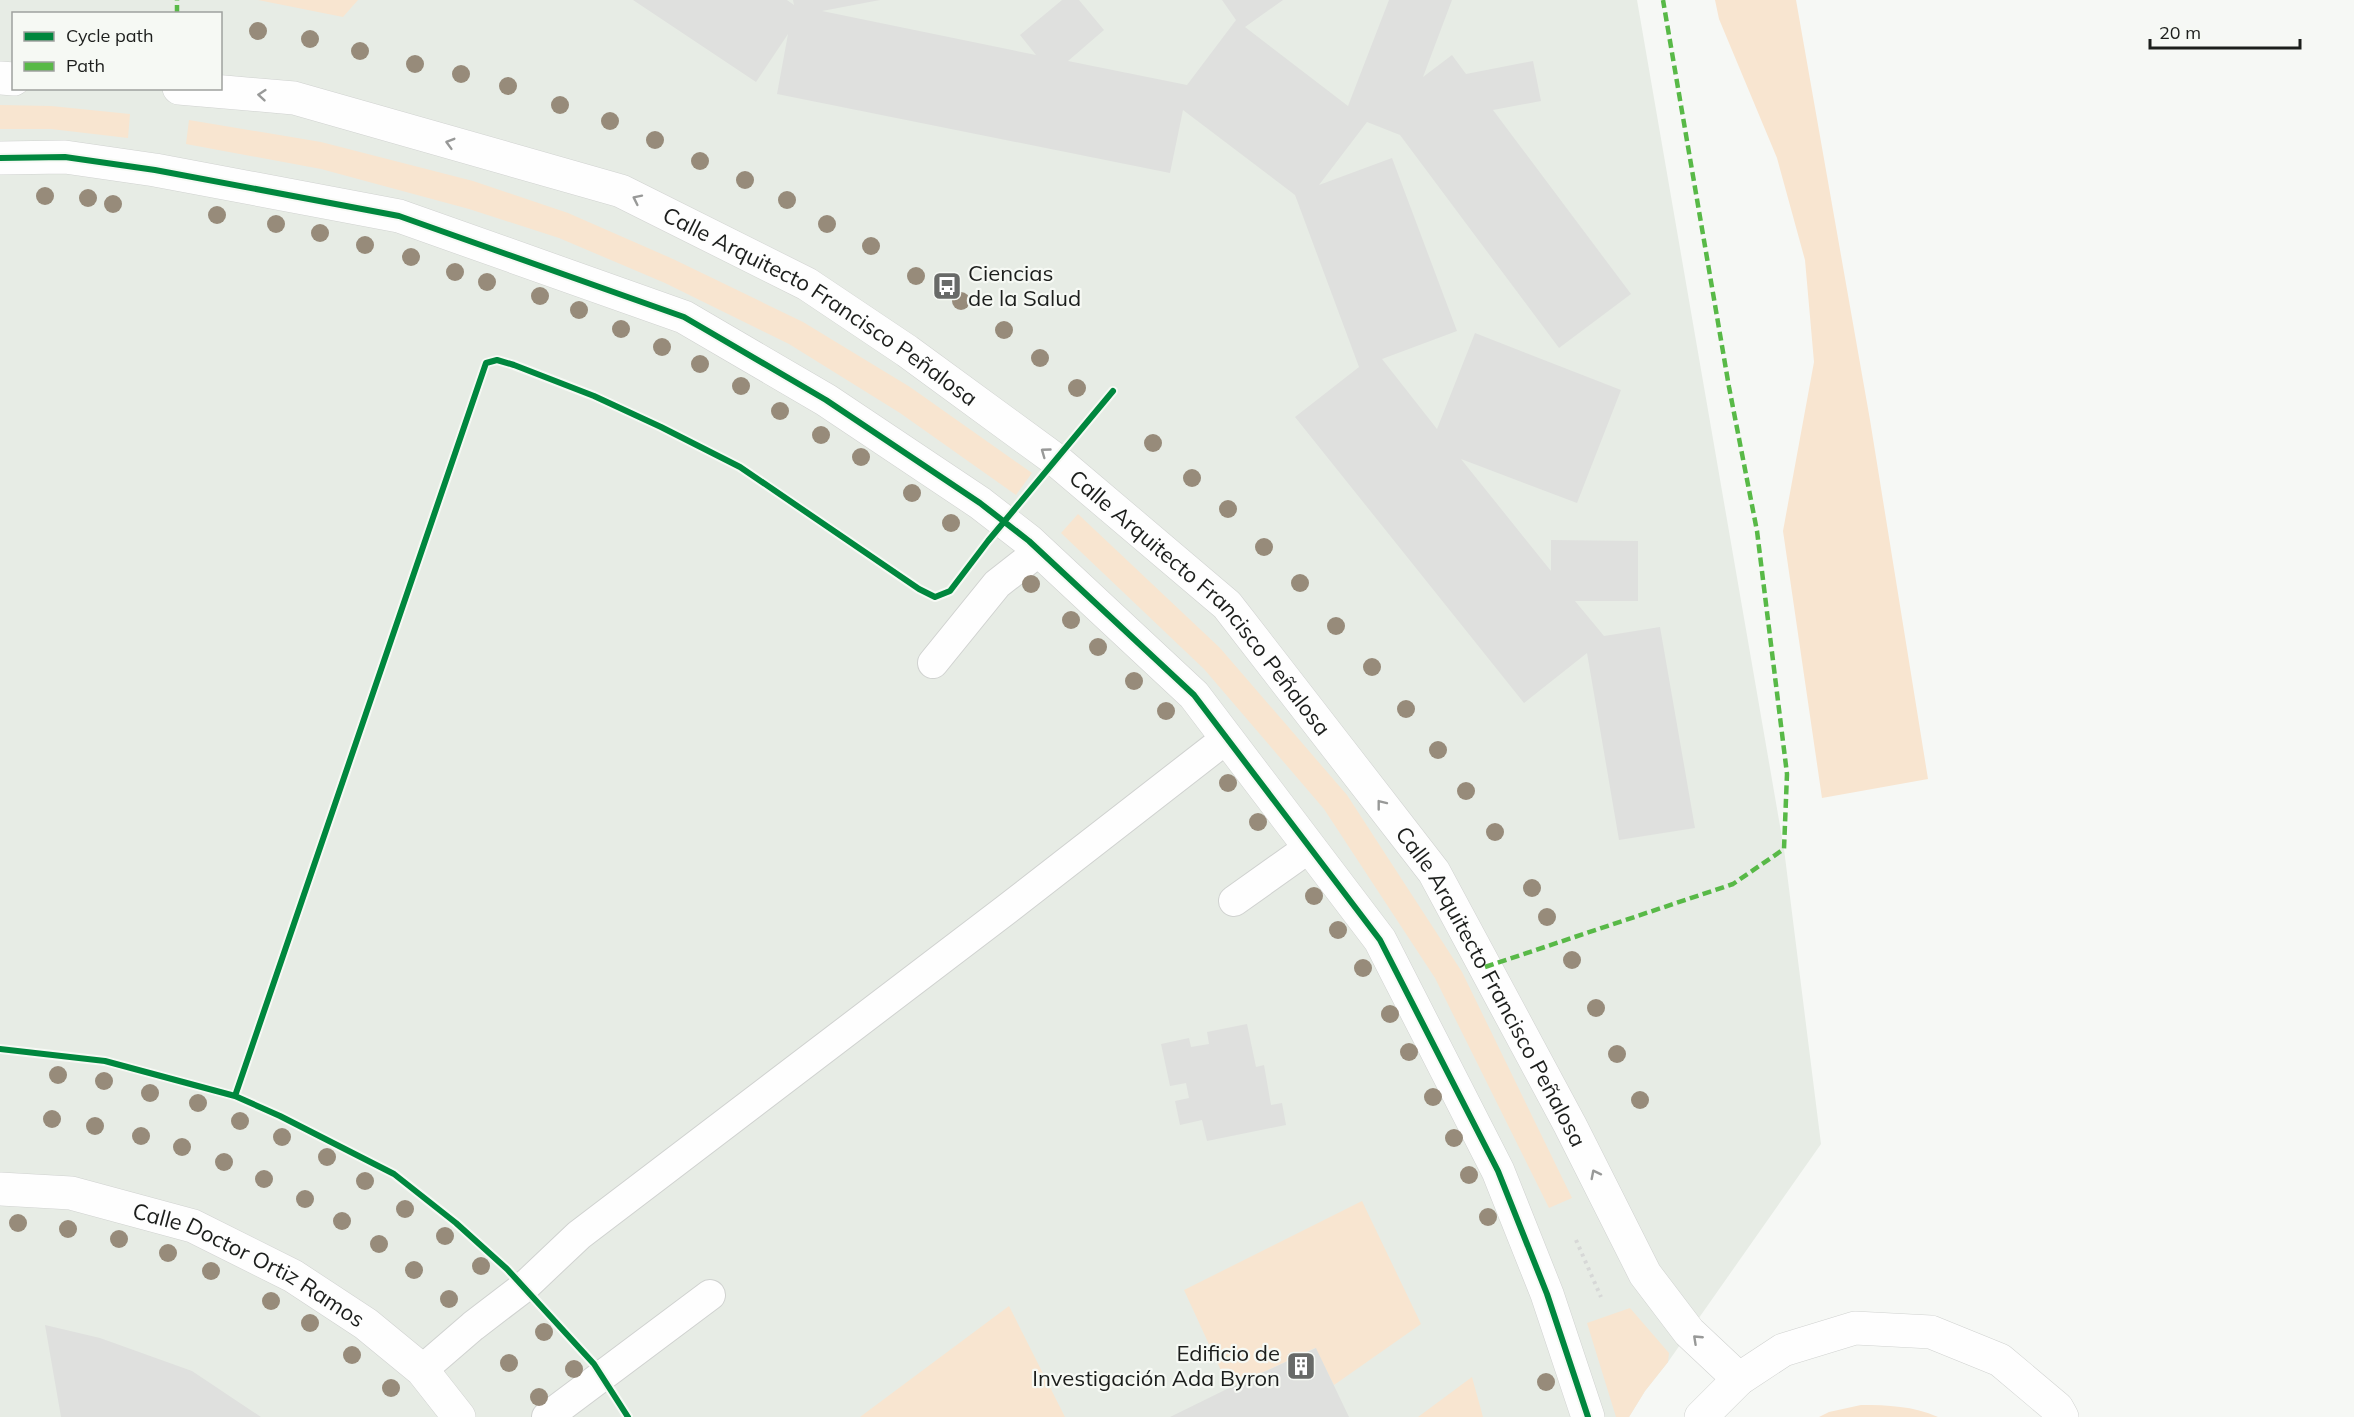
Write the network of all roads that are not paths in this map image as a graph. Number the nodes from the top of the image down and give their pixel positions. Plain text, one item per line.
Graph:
1 (202, 90) edge
2 (0, 158) edge
3 (1039, 551) junction
4 (933, 663) dead end
5 (1227, 738) junction
6 (1310, 847) junction
7 (1234, 902) dead end
8 (0, 1189) edge
9 (710, 1295) dead end
10 (422, 1371) junction
11 (1739, 1379) junction
12 (459, 1417) edge
13 (547, 1417) edge
14 (1588, 1417) edge
15 (1701, 1417) edge
16 (2062, 1417) edge

11 -> 1 street, Calle Arquitecto Francisco Peñalosa
2 - 3 street
3 - 4 lane
3 - 5 street
5 - 6 street
5 - 10 lane
6 - 7 lane
6 - 14 street
8 - 10 street, Calle Doctor Ortiz Ramos
9 - 13 lane
10 - 12 street, Calle Doctor Ortiz Ramos
11 - 15 street
11 - 16 street

